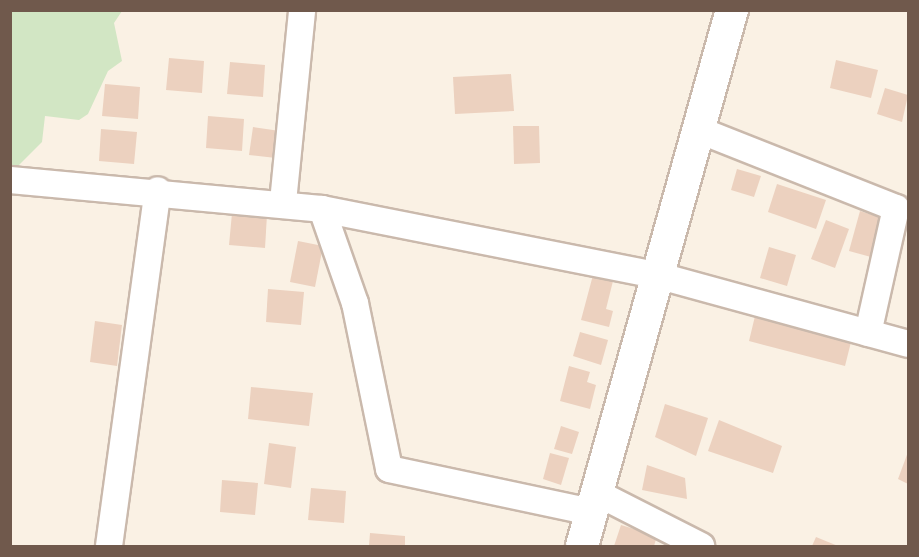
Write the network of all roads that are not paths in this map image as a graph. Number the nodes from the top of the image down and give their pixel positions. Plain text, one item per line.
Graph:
1 (302, 10) edge
2 (732, 10) edge
3 (699, 130) junction
4 (10, 180) edge
5 (158, 190) junction
6 (283, 202) junction
7 (322, 209) junction
8 (656, 275) junction
9 (868, 333) junction
10 (909, 344) edge
11 (594, 502) junction
12 (109, 546) edge
13 (582, 546) edge
14 (701, 546) edge

1 - 6 street
2 - 3 street
3 - 8 street
3 - 9 street
4 - 5 street
5 - 6 street
5 - 12 street
6 - 7 street
7 - 8 street
7 - 11 street
8 - 9 street
8 - 11 street
9 - 10 street
11 - 13 street
11 - 14 street

